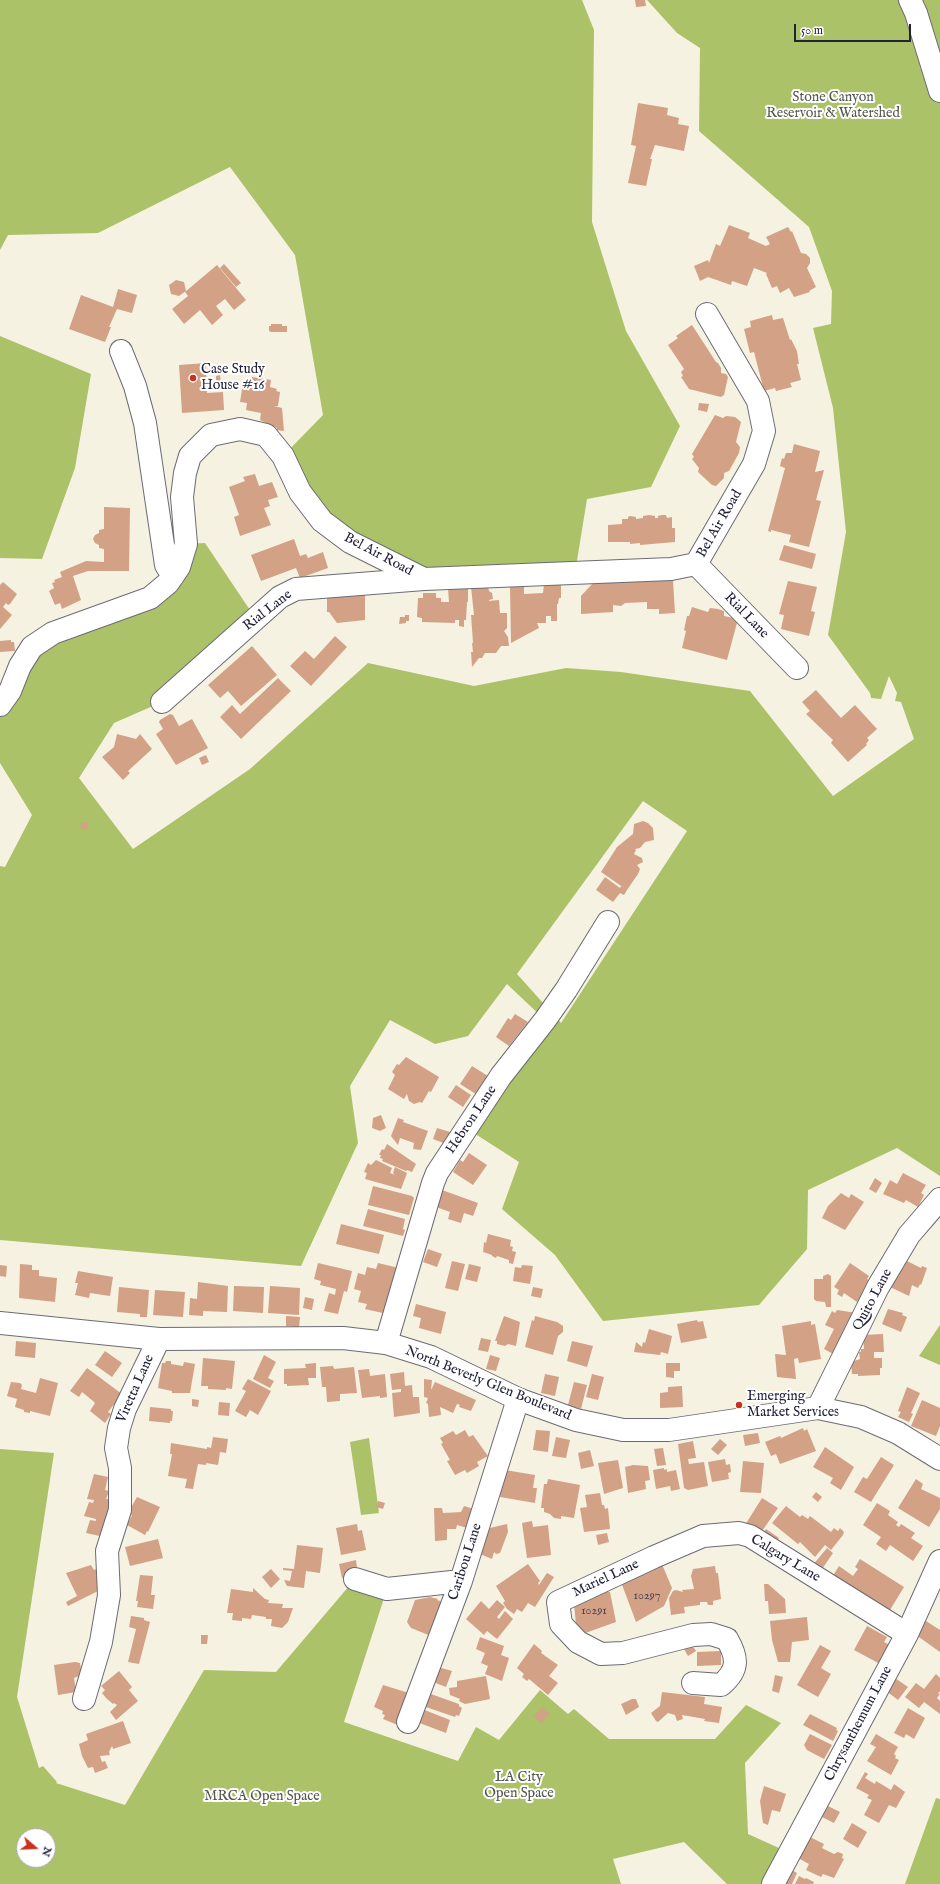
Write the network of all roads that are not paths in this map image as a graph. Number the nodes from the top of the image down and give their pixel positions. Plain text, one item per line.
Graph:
1 (910, 0) edge
2 (940, 91) edge
3 (707, 314) dead end
4 (121, 351) dead end
5 (696, 564) junction
6 (173, 576) junction
7 (424, 579) junction
8 (797, 668) dead end
9 (162, 702) dead end
10 (0, 705) edge
11 (608, 922) dead end
12 (940, 1199) edge
13 (0, 1323) edge
14 (159, 1339) junction
15 (386, 1343) junction
16 (518, 1399) junction
17 (818, 1408) junction
18 (940, 1459) edge
19 (654, 1557) joint
20 (940, 1561) edge
21 (355, 1579) dead end
22 (461, 1581) junction
23 (908, 1634) junction
24 (693, 1683) dead end
25 (84, 1699) dead end
26 (408, 1722) dead end
27 (773, 1884) edge

1 - 2 street
3 - 5 street, Bel Air Road
4 - 6 street
5 - 7 street, Bel Air Road
5 - 8 street, Rial Lane
6 - 7 street, Bel Air Road
6 - 10 street, Bel Air Road
7 - 9 street, Rial Lane
11 - 15 street, Hebron Lane
12 - 17 street, Quito Lane
13 - 14 street, North Beverly Glen Boulevard
14 - 15 street, North Beverly Glen Boulevard
14 - 25 street, Viretta Lane
15 - 16 street, North Beverly Glen Boulevard
16 - 17 street, North Beverly Glen Boulevard
16 - 22 street, Caribou Lane
17 - 18 street, North Beverly Glen Boulevard
19 - 23 street, Calgary Lane
19 - 24 street, Mariel Lane
20 - 23 street, Chrysanthemum Lane
21 - 22 street
22 - 26 street, Caribou Lane
23 - 27 street, Chrysanthemum Lane

